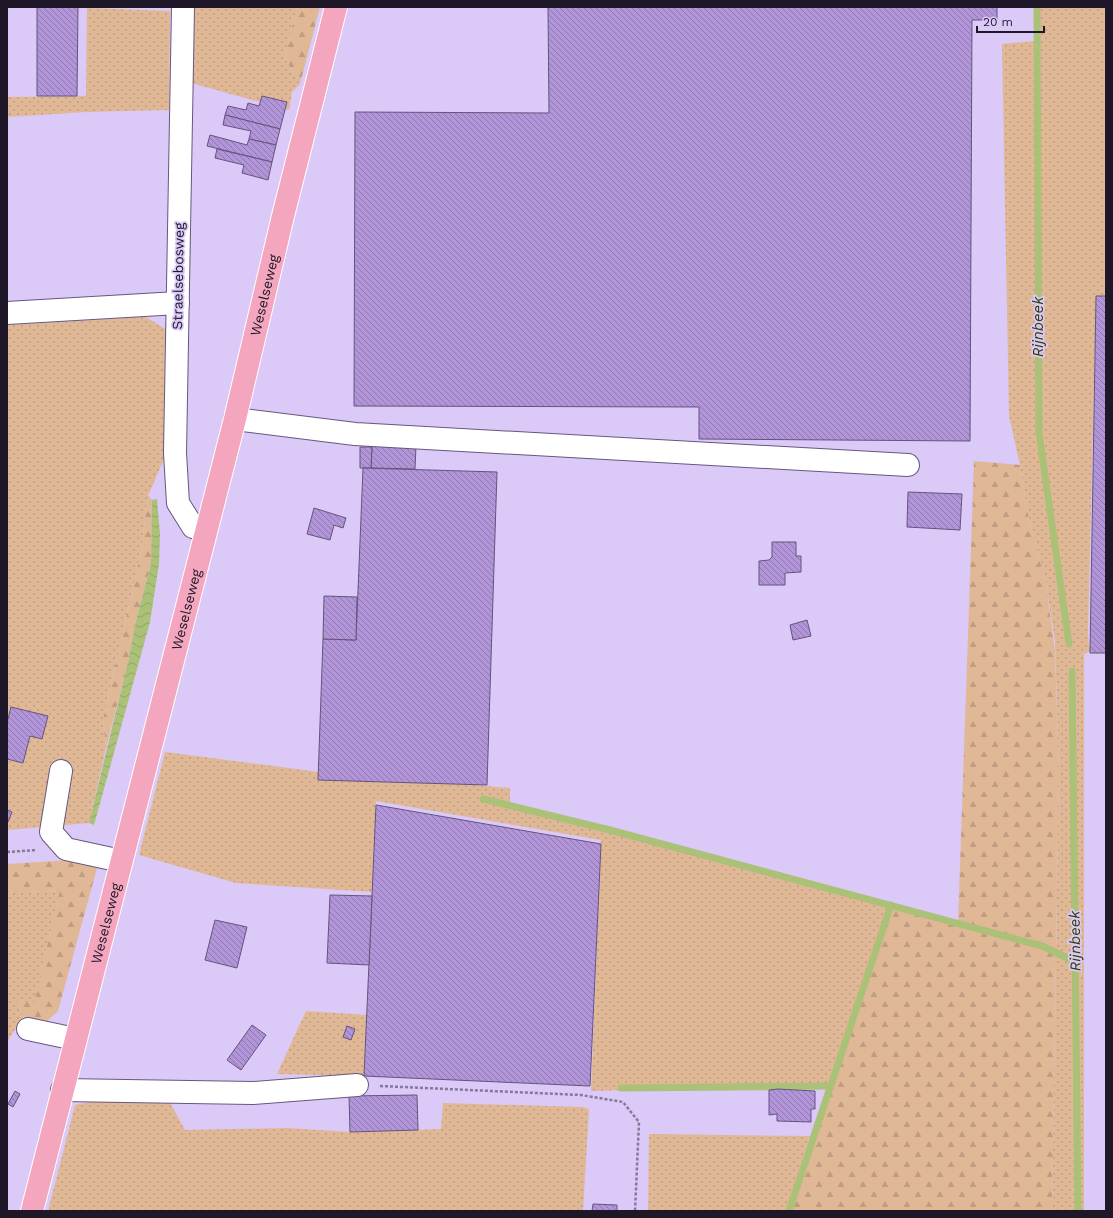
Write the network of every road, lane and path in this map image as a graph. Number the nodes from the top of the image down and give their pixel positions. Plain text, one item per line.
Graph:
1 (183, 7) edge
2 (336, 7) edge
3 (178, 303) junction
4 (7, 313) edge
5 (235, 419) junction
6 (908, 465) dead end
7 (206, 530) junction
8 (61, 771) dead end
9 (122, 861) junction
10 (28, 1029) dead end
11 (75, 1039) junction
12 (357, 1085) joint
13 (62, 1090) junction
14 (32, 1211) edge
15 (635, 1211) edge

1 - 3 street, Straelsebosweg
2 - 5 main road, Weselseweg
3 - 4 street
3 - 7 street, Straelsebosweg
5 - 6 street
5 - 7 main road, Weselseweg
7 - 9 main road, Weselseweg
8 - 9 street
9 - 11 main road, Weselseweg
10 - 11 street
11 - 13 main road, Weselseweg
12 - 13 street
12 - 15 path
13 - 14 main road, Weselseweg

